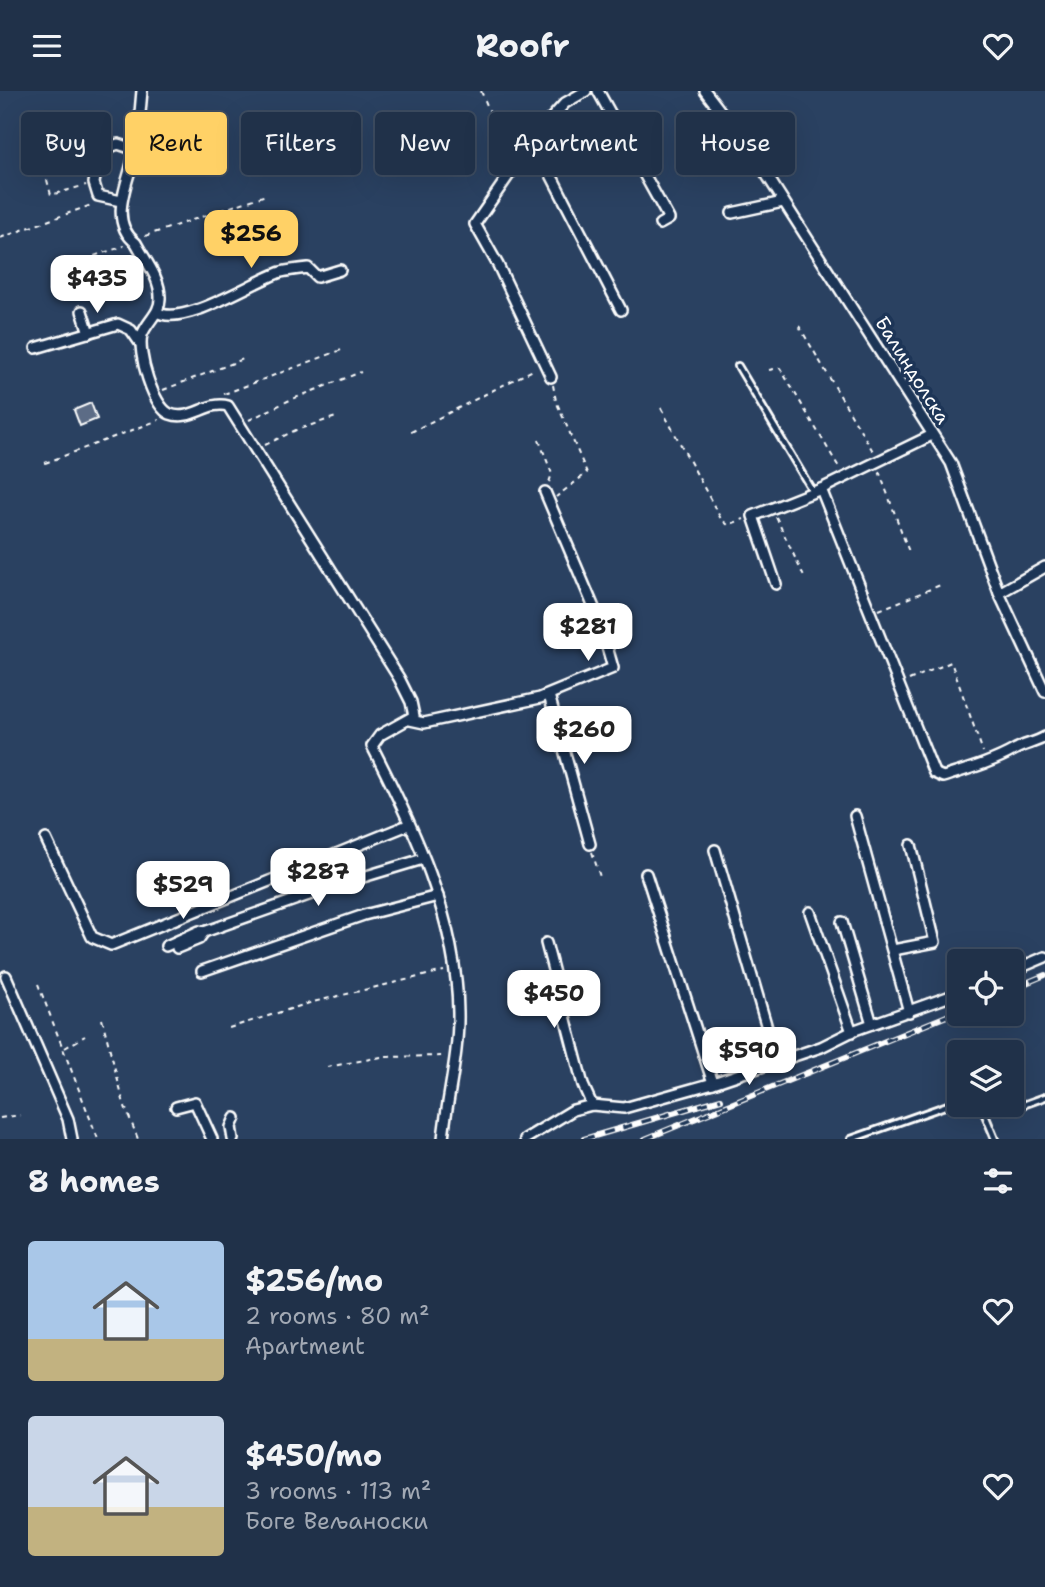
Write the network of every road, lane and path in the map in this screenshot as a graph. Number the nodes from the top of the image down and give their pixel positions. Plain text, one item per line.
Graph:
1 (142, 91) edge
2 (481, 91) edge
3 (586, 91) edge
4 (598, 91) edge
5 (705, 91) edge
6 (140, 112) edge
7 (490, 112) edge
8 (557, 112) edge
9 (125, 146) edge
10 (129, 175) edge
11 (510, 175) edge
12 (551, 175) edge
13 (47, 180) dead end
14 (94, 183) junction
15 (266, 195) dead end
16 (103, 201) dead end
17 (121, 201) junction
18 (783, 202) junction
19 (732, 213) dead end
20 (660, 224) dead end
21 (0, 237) edge
22 (136, 243) junction
23 (340, 270) dead end
24 (61, 291) dead end
25 (621, 310) dead end
26 (82, 311) dead end
27 (157, 312) junction
28 (799, 326) dead end
29 (89, 333) junction
30 (140, 343) junction
31 (37, 348) dead end
32 (344, 349) dead end
33 (246, 358) dead end
34 (545, 364) junction
35 (738, 366) dead end
36 (769, 370) dead end
37 (361, 372) dead end
38 (551, 377) joint
39 (156, 396) junction
40 (215, 405) junction
41 (661, 408) dead end
42 (168, 412) junction
43 (336, 417) dead end
44 (240, 426) junction
45 (411, 432) dead end
46 (932, 435) junction
47 (539, 440) dead end
48 (257, 451) junction
49 (877, 461) junction
50 (45, 463) dead end
51 (844, 476) junction
52 (817, 491) junction
53 (545, 492) joint
54 (550, 503) junction
55 (772, 507) junction
56 (753, 516) junction
57 (909, 552) dead end
58 (1045, 567) edge
59 (805, 579) dead end
60 (776, 584) dead end
61 (943, 584) dead end
62 (999, 593) junction
63 (870, 614) junction
64 (898, 684) junction
65 (1045, 692) edge
66 (549, 695) junction
67 (410, 720) junction
68 (1045, 737) edge
69 (987, 762) junction
70 (855, 816) dead end
71 (408, 825) junction
72 (46, 839) dead end
73 (590, 844) joint
74 (911, 845) dead end
75 (715, 850) dead end
76 (424, 859) junction
77 (646, 874) dead end
78 (600, 877) dead end
79 (439, 896) junction
80 (810, 912) dead end
81 (842, 922) dead end
82 (204, 932) junction
83 (546, 943) dead end
84 (166, 946) dead end
85 (177, 948) dead end
86 (893, 950) junction
87 (1045, 957) edge
88 (1024, 966) edge
89 (454, 970) junction
90 (202, 971) dead end
91 (6, 976) dead end
92 (38, 984) dead end
93 (947, 998) edge
94 (909, 1012) junction
95 (102, 1019) dead end
96 (872, 1024) junction
97 (229, 1028) dead end
98 (852, 1032) junction
99 (85, 1037) dead end
100 (64, 1048) junction
101 (456, 1056) junction
102 (777, 1062) junction
103 (327, 1067) dead end
104 (713, 1083) junction
105 (1045, 1097) edge
106 (592, 1105) junction
107 (947, 1105) edge
108 (1024, 1105) edge
109 (176, 1107) dead end
110 (21, 1115) dead end
111 (986, 1117) edge
112 (0, 1118) edge
113 (235, 1118) dead end
114 (72, 1139) edge
115 (98, 1139) edge
116 (138, 1139) edge
117 (212, 1139) edge
118 (233, 1139) edge
119 (443, 1139) edge
120 (525, 1139) edge
121 (854, 1139) edge
122 (995, 1139) edge

1 - 6 street
2 - 7 path
3 - 8 street
4 - 20 street
5 - 18 street, Балиндолска
9 - 14 street
10 - 17 street
11 - 34 street
12 - 25 street
13 - 14 path
14 - 17 street
15 - 22 path
16 - 21 path
17 - 22 street
18 - 19 street
18 - 46 street, Балиндолска
22 - 24 path
22 - 27 street
23 - 27 street
26 - 29 street
27 - 30 street
28 - 49 path
29 - 30 street
29 - 31 street
30 - 39 street
32 - 40 path
33 - 39 path
34 - 38 street
34 - 45 path
35 - 52 lane
36 - 51 path
37 - 44 path
38 - 54 path
39 - 42 street
40 - 42 street
40 - 44 street
41 - 56 path
42 - 50 path
43 - 48 path
44 - 48 street
46 - 49 street
46 - 62 street, Балиндолска
47 - 53 path
48 - 67 street
49 - 51 street
49 - 57 path
51 - 52 street
52 - 55 street
52 - 63 street
53 - 54 street
54 - 66 street
55 - 56 street
55 - 59 path
56 - 60 street
58 - 62 street
61 - 63 path
62 - 65 street, Балиндолска
63 - 64 street
64 - 69 street
64 - 69 path
66 - 67 street
66 - 73 street
67 - 71 street
68 - 69 street
70 - 86 street
71 - 72 street
71 - 76 street
73 - 78 path
74 - 86 street
75 - 102 street
76 - 79 street
76 - 82 street
77 - 104 street
79 - 89 street
79 - 90 street
80 - 98 street
81 - 96 street
82 - 84 street
82 - 85 street
83 - 106 street
86 - 94 street
87 - 88 street
89 - 97 path
89 - 101 street
91 - 114 street
92 - 100 path
93 - 94 street
94 - 96 street
95 - 116 path
96 - 98 street
98 - 102 street
99 - 100 path
100 - 115 path
101 - 103 path
101 - 119 street
102 - 104 street
104 - 106 street
105 - 108 lane
106 - 120 street
107 - 121 lane
109 - 117 street
110 - 112 path
111 - 122 lane
113 - 118 street

